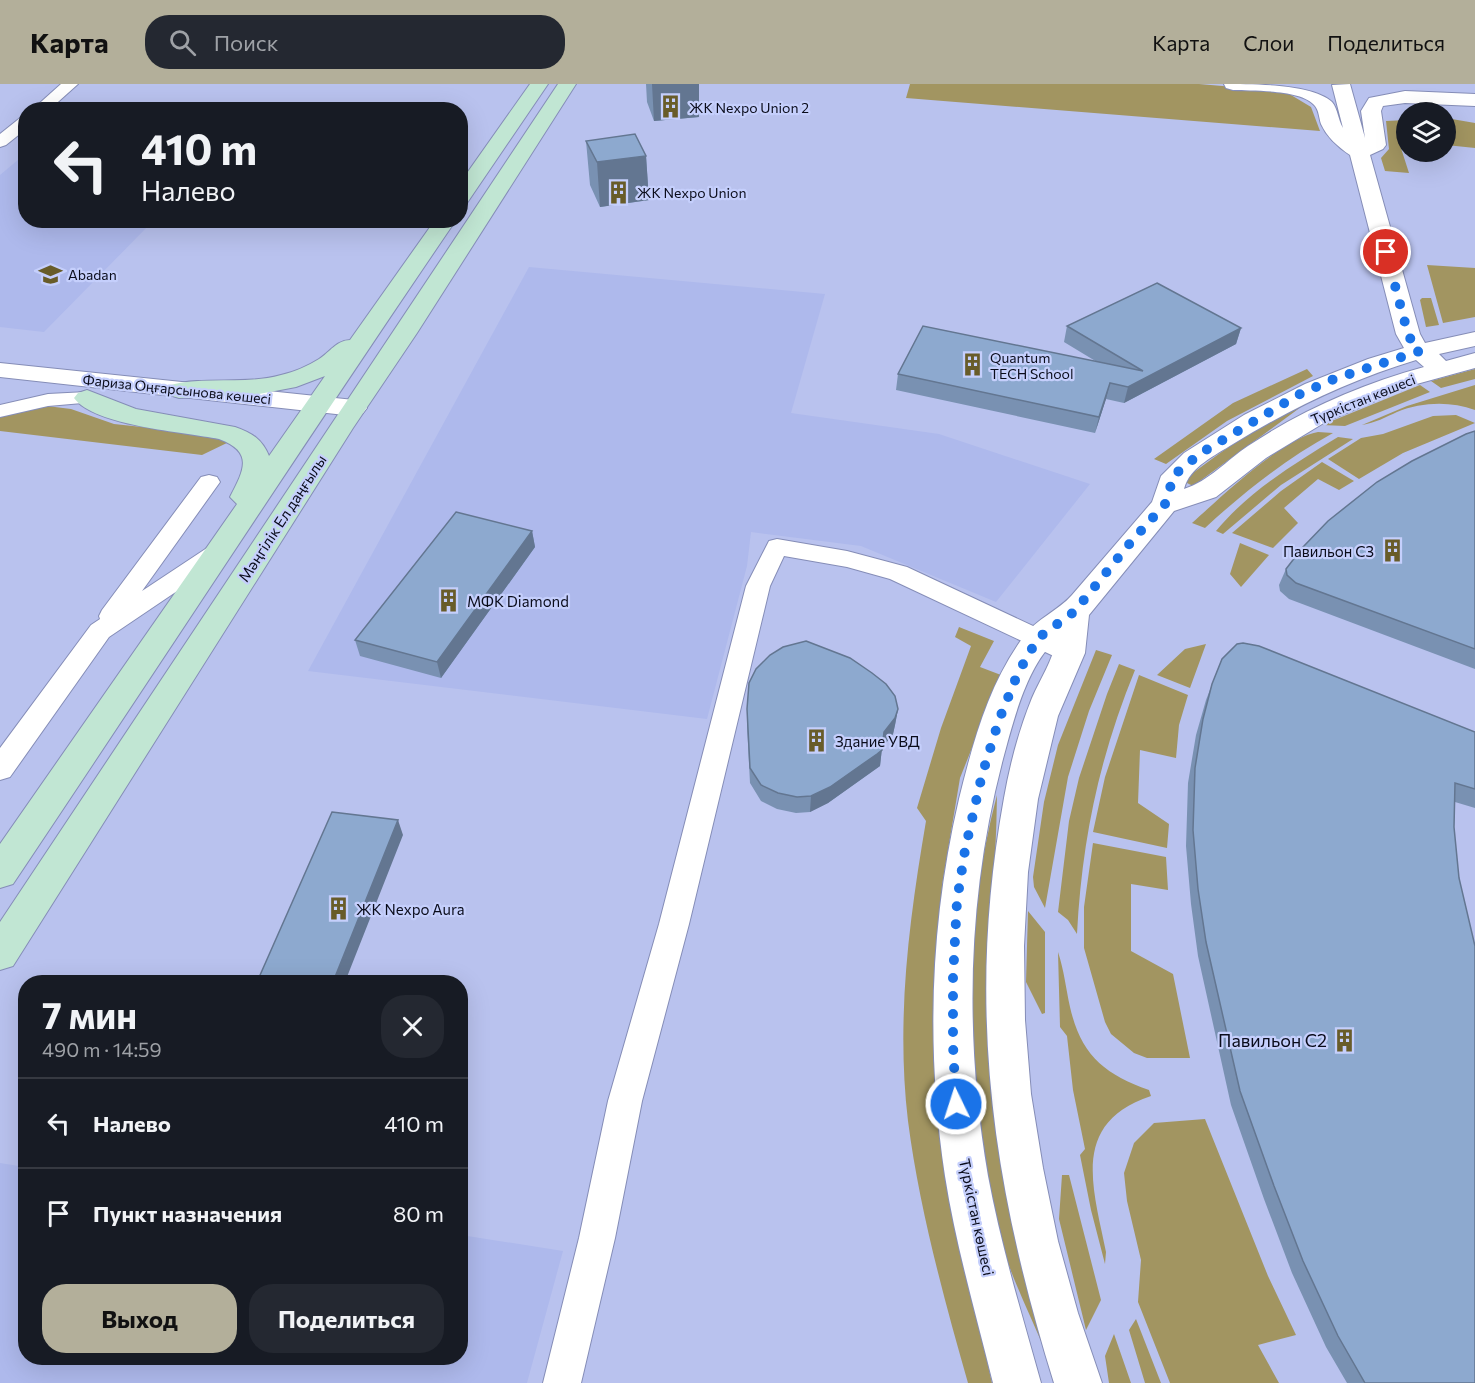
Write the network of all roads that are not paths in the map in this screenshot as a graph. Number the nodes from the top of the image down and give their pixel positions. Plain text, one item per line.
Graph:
1 (64, 84) edge
2 (539, 84) edge
3 (567, 84) edge
4 (573, 84) edge
5 (1233, 84) edge
6 (1352, 86) edge
7 (1475, 94) edge
8 (1475, 100) edge
9 (47, 102) edge
10 (551, 109) junction
11 (18, 127) edge
12 (0, 142) edge
13 (1359, 152) junction
14 (468, 187) edge
15 (441, 228) edge
16 (389, 304) junction
17 (1475, 339) edge
18 (1420, 351) junction
19 (1475, 360) edge
20 (1443, 368) junction
21 (0, 370) edge
22 (0, 388) edge
23 (179, 390) junction
24 (87, 398) junction
25 (0, 411) edge
26 (311, 414) junction
27 (347, 418) junction
28 (209, 482) dead end
29 (1165, 504) junction
30 (226, 543) junction
31 (100, 631) junction
32 (1054, 645) junction
33 (0, 769) edge
34 (0, 873) edge
35 (0, 954) edge
36 (562, 1383) edge
37 (1017, 1383) edge
38 (1078, 1383) edge

1 - 9 street
2 - 14 main road
3 - 10 main road, Мәңгілік Ел даңғылы
4 - 10 main road
5 - 13 street
6 - 7 street
6 - 13 street
8 - 13 street
10 - 27 main road, Мәңгілік Ел даңғылы
11 - 12 street
13 - 18 street
15 - 16 main road
16 - 23 main road
16 - 26 main road
17 - 18 street, Түркістан көшесі
18 - 20 street
18 - 29 street, Түркістан көшесі
19 - 20 street, Түркістан көшесі
20 - 29 street, Түркістан көшесі
21 - 23 street, Фариза Оңғарсынова көшесі
22 - 24 street, Фариза Оңғарсынова көшесі
23 - 26 street, Фариза Оңғарсынова көшесі
24 - 25 street
24 - 26 street, Фариза Оңғарсынова көшесі
24 - 30 main road
26 - 27 street, Фариза Оңғарсынова көшесі
26 - 30 main road
27 - 35 main road, Мәңгілік Ел даңғылы
28 - 31 street
29 - 32 street, Түркістан көшесі
30 - 31 street
30 - 34 main road
31 - 33 street
32 - 36 street
32 - 37 street, Түркістан көшесі
32 - 38 street, Түркістан көшесі

